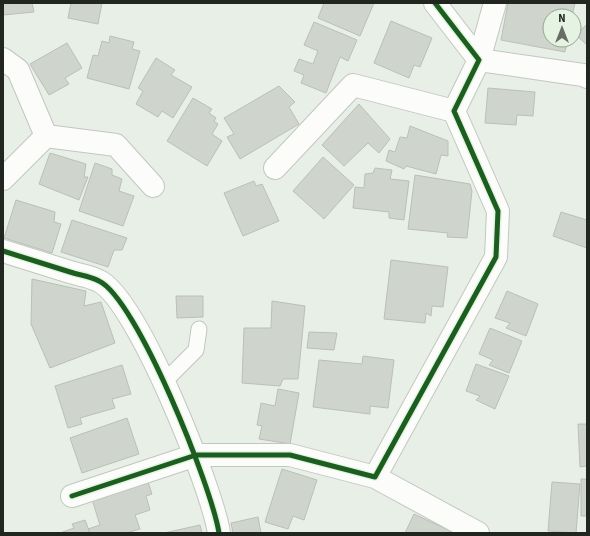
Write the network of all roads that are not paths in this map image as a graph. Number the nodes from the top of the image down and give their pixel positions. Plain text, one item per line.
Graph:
1 (435, 3) edge
2 (494, 3) edge
3 (3, 59) edge
4 (479, 60) junction
5 (587, 77) edge
6 (454, 111) junction
7 (46, 136) junction
8 (275, 168) dead end
9 (3, 179) edge
10 (152, 186) dead end
11 (3, 251) edge
12 (199, 329) dead end
13 (164, 382) junction
14 (196, 455) junction
15 (375, 477) junction
16 (72, 496) dead end
17 (219, 533) edge
18 (478, 533) edge

1 - 4 street
2 - 4 street
3 - 7 street
4 - 5 street
4 - 6 street
6 - 8 street
6 - 15 street
7 - 9 street
7 - 10 street
11 - 13 street
12 - 13 lane
13 - 14 street
14 - 15 street
14 - 16 street
14 - 17 street
15 - 18 street

